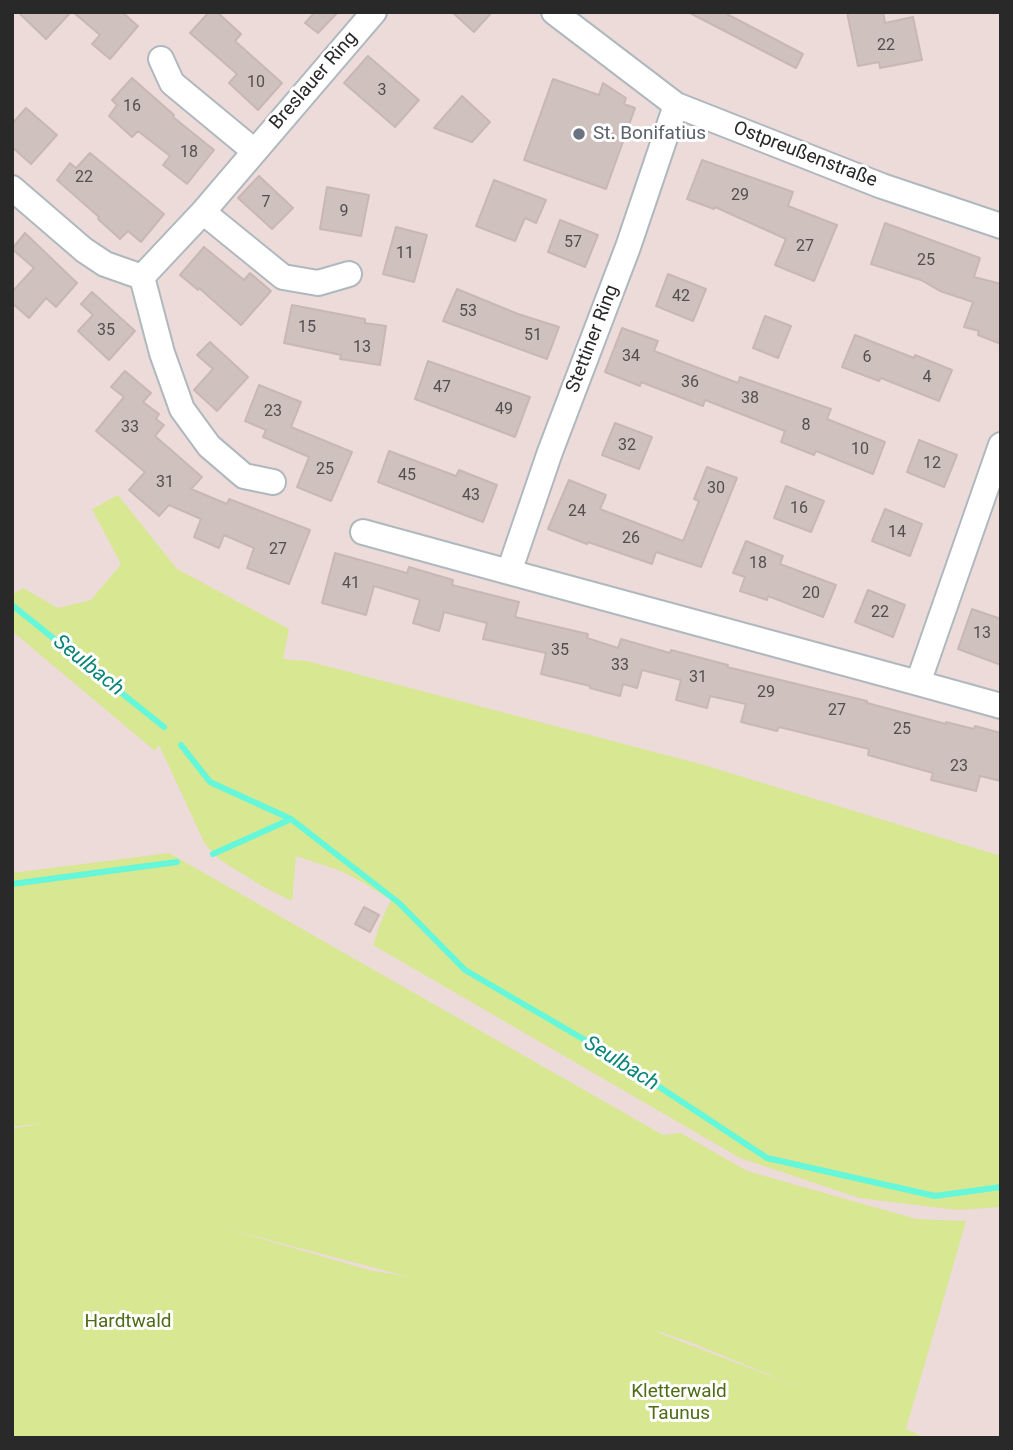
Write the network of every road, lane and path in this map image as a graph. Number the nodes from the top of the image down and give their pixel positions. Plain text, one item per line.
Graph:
1 (374, 12) edge
2 (554, 12) edge
3 (161, 59) dead end
4 (676, 105) junction
5 (253, 150) junction
6 (12, 188) edge
7 (203, 212) junction
8 (1001, 226) edge
9 (349, 274) dead end
10 (142, 277) junction
11 (1001, 445) edge
12 (996, 474) edge
13 (273, 482) dead end
14 (363, 531) dead end
15 (509, 572) junction
16 (918, 683) junction
17 (1001, 706) edge

1 - 5 street, Breslauer Ring
2 - 4 street, Ostpreußenstraße
3 - 5 street
4 - 8 street, Ostpreußenstraße
4 - 15 street, Stettiner Ring
5 - 7 street, Breslauer Ring
6 - 10 street
7 - 9 street
7 - 10 street, Breslauer Ring
10 - 13 street
11 - 12 street
12 - 16 street
14 - 15 street
15 - 16 street
16 - 17 street

